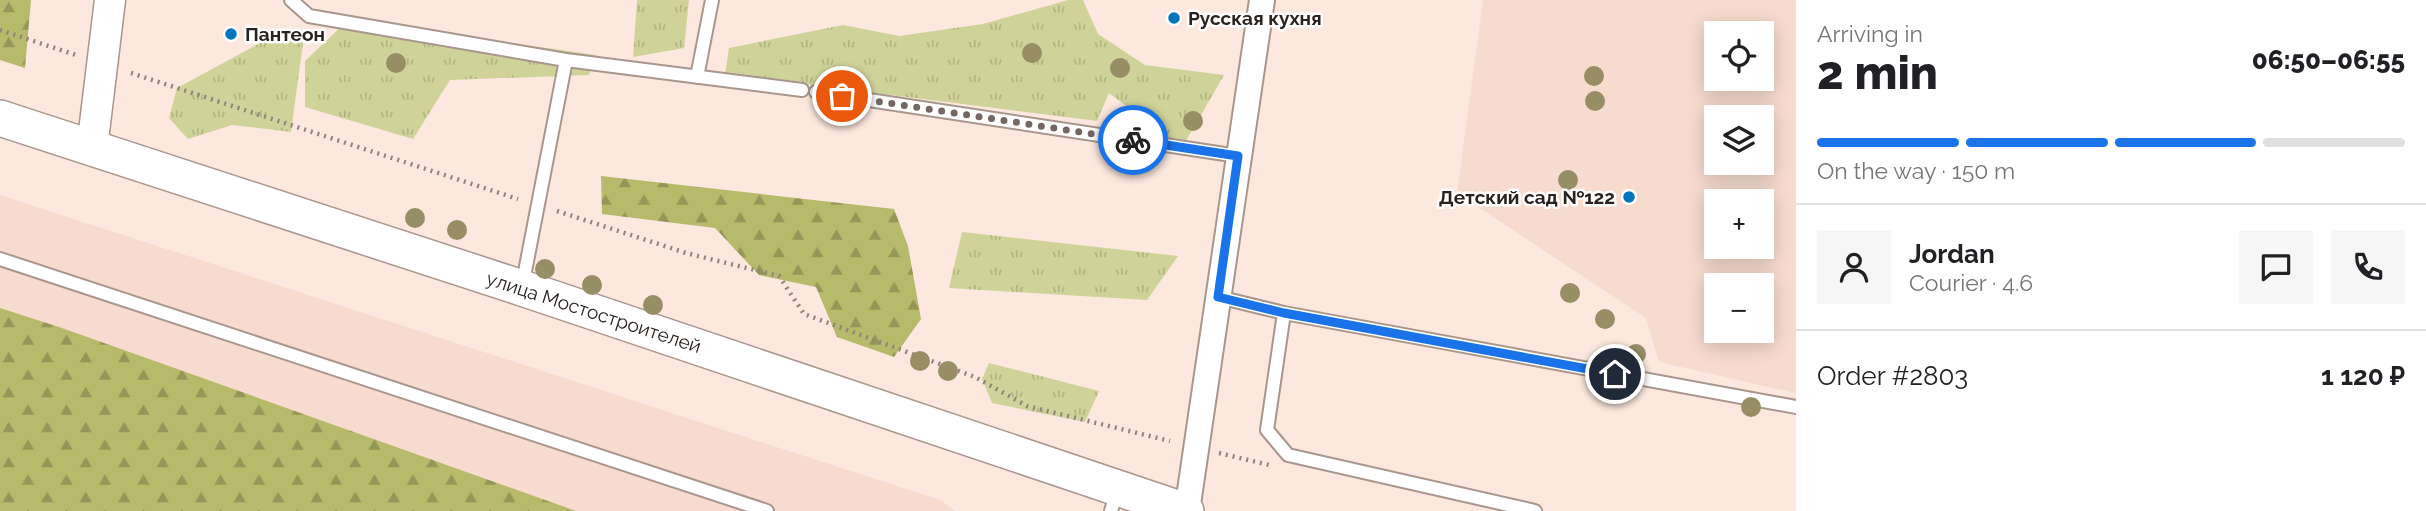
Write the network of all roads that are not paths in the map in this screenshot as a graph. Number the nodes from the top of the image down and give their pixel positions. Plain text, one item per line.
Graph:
1 (110, 0) edge
2 (291, 0) edge
3 (712, 0) edge
4 (1262, 0) edge
5 (566, 60) junction
6 (697, 77) junction
7 (0, 118) edge
8 (92, 148) junction
9 (1238, 156) junction
10 (0, 259) edge
11 (522, 288) junction
12 (1218, 297) junction
13 (1284, 313) junction
14 (1796, 407) edge
15 (1114, 499) edge
16 (1510, 509) edge
17 (767, 511) edge
18 (1187, 511) edge
19 (1535, 511) edge

1 - 8 street
2 - 5 lane
3 - 6 lane
4 - 9 street
5 - 6 lane
5 - 11 lane
6 - 9 lane
7 - 8 main road, улица Мостостроителей
8 - 11 main road, улица Мостостроителей
9 - 12 street
10 - 17 lane
11 - 15 main road, улица Мостостроителей
12 - 13 lane
12 - 18 street
13 - 14 lane
13 - 16 lane
15 - 18 main road, улица Мостостроителей
16 - 19 lane

